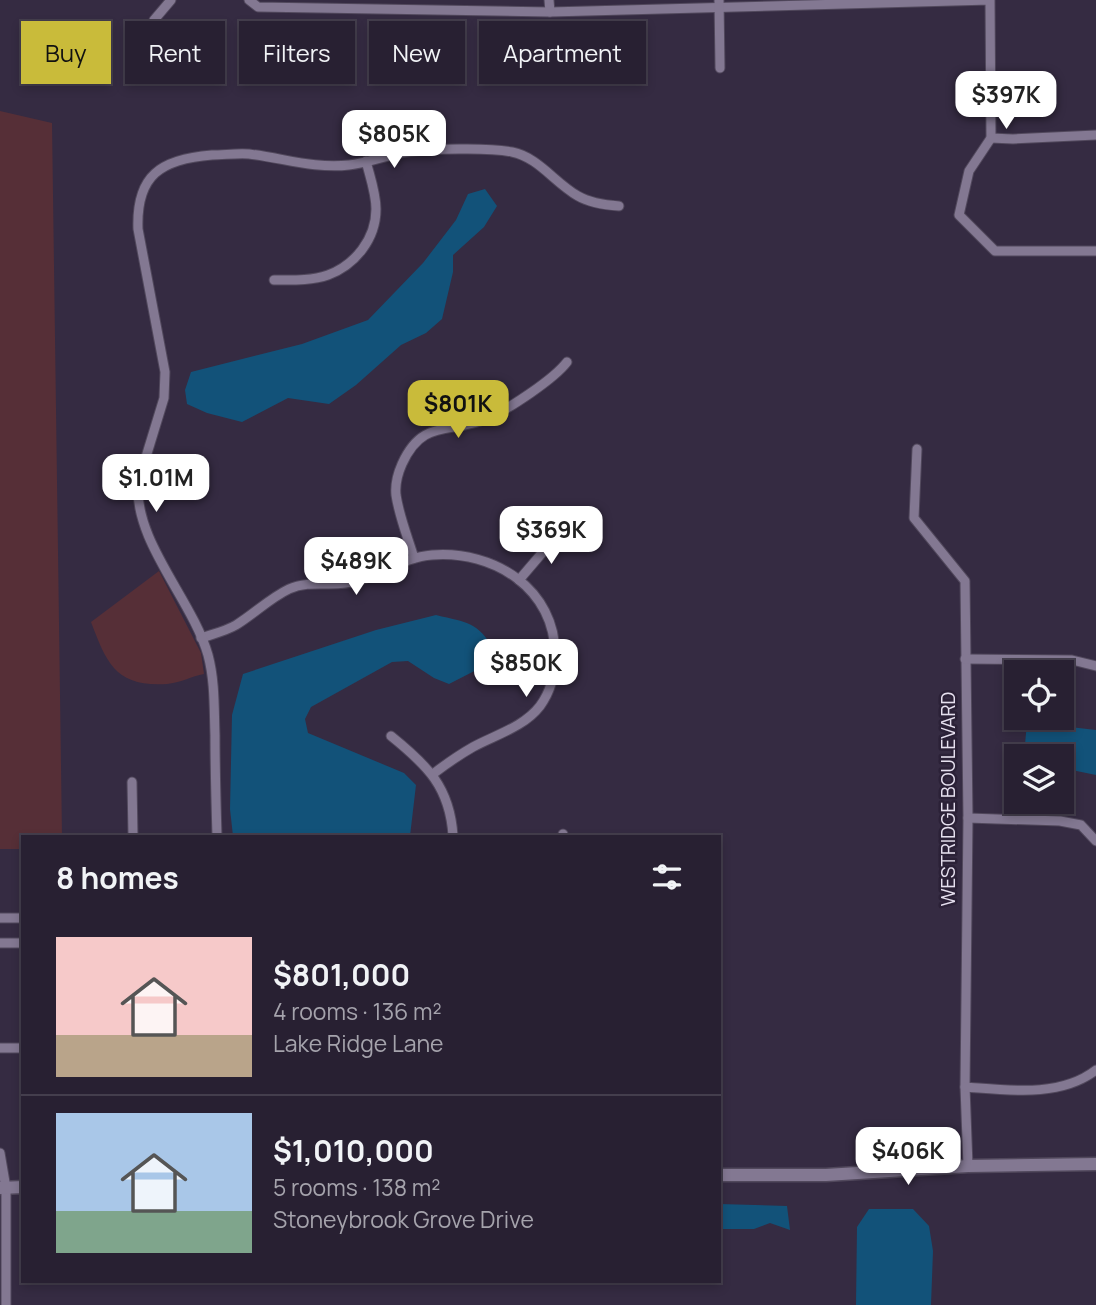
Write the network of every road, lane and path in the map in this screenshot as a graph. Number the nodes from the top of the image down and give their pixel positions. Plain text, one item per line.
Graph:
1 (171, 0) edge
2 (248, 0) edge
3 (548, 0) edge
4 (990, 0) edge
5 (929, 1) edge
6 (719, 4) edge
7 (550, 12) junction
8 (154, 20) dead end
9 (720, 68) dead end
10 (1096, 135) edge
11 (991, 138) junction
12 (366, 161) junction
13 (619, 206) dead end
14 (1096, 251) edge
15 (274, 280) dead end
16 (567, 362) dead end
17 (918, 449) dead end
18 (561, 532) dead end
19 (414, 558) junction
20 (519, 580) junction
21 (201, 638) junction
22 (965, 659) junction
23 (1096, 666) edge
24 (391, 736) dead end
25 (433, 774) junction
26 (132, 782) dead end
27 (968, 818) junction
28 (133, 835) edge
29 (216, 835) edge
30 (453, 835) edge
31 (1096, 841) edge
32 (0, 918) edge
33 (21, 918) edge
34 (0, 943) edge
35 (21, 943) edge
36 (0, 1048) edge
37 (21, 1048) edge
38 (1096, 1070) edge
39 (965, 1087) junction
40 (0, 1153) edge
41 (1096, 1164) edge
42 (968, 1166) junction
43 (721, 1175) edge
44 (21, 1187) edge
45 (3, 1188) edge
46 (6, 1305) edge

1 - 8 street
2 - 7 street
3 - 7 street
4 - 5 street
4 - 11 street
5 - 6 street
6 - 7 street
6 - 9 street
10 - 11 street
11 - 14 street
12 - 13 street
12 - 15 street
12 - 21 street
16 - 19 street
17 - 22 street, WESTRIDGE BOULEVARD
18 - 20 street
19 - 20 street
19 - 21 street
20 - 25 street
21 - 29 street
22 - 23 street
22 - 27 street, WESTRIDGE BOULEVARD
24 - 25 street
25 - 30 street
26 - 28 street
27 - 31 street
27 - 39 street, WESTRIDGE BOULEVARD
32 - 33 street
34 - 35 street
36 - 37 street
38 - 39 street
39 - 42 street, WESTRIDGE BOULEVARD
40 - 45 street
41 - 42 main road
42 - 43 main road
44 - 45 main road
45 - 46 street

